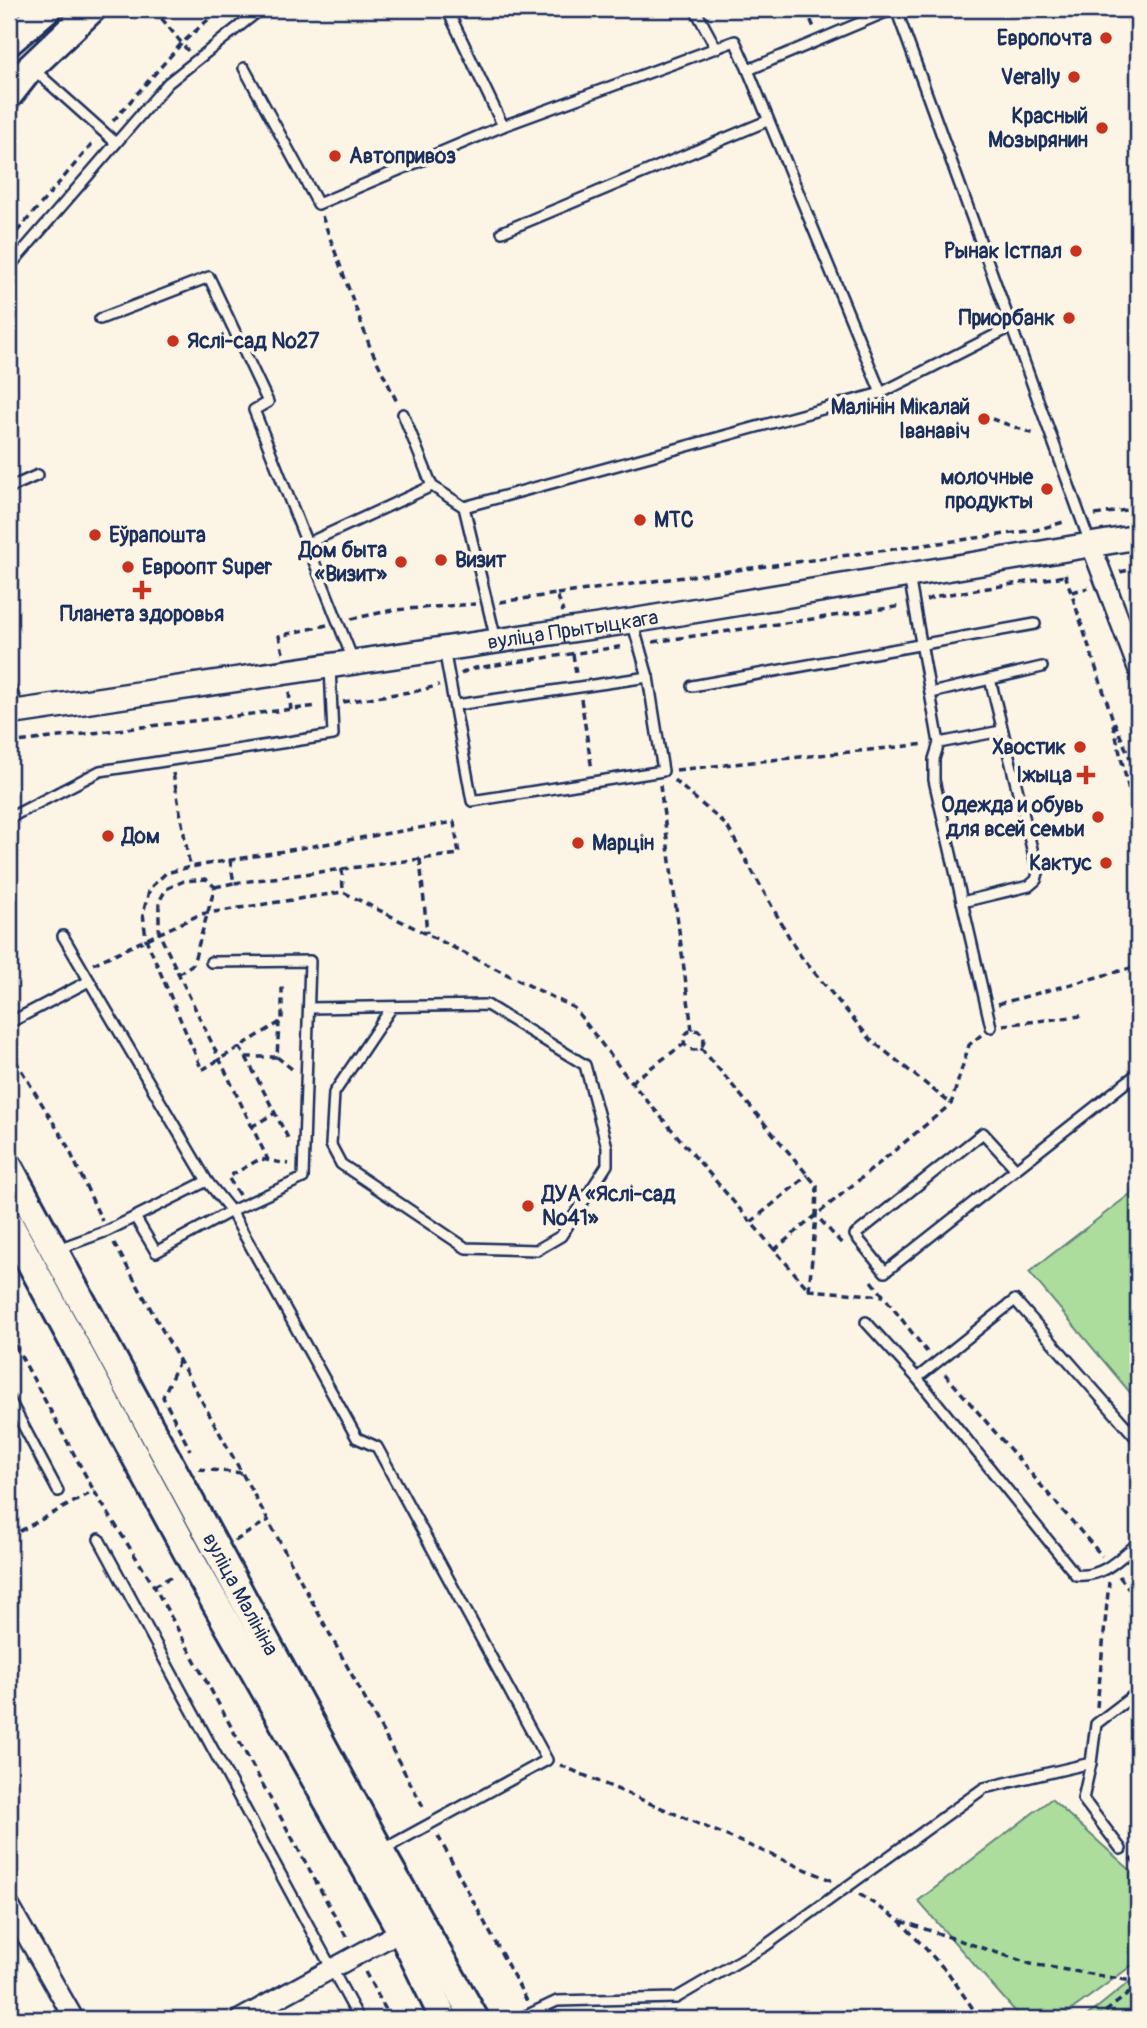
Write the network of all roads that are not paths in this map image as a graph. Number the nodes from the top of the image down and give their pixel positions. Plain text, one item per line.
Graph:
1 (47, 9) edge
2 (92, 9) edge
3 (261, 9) edge
4 (447, 9) edge
5 (695, 9) edge
6 (894, 9) edge
7 (9, 42) edge
8 (716, 48) junction
9 (31, 67) junction
10 (244, 68) dead end
11 (748, 70) junction
12 (9, 95) edge
13 (767, 121) junction
14 (503, 126) junction
15 (116, 143) junction
16 (502, 232) dead end
17 (9, 267) edge
18 (100, 319) dead end
19 (1010, 327) junction
20 (881, 393) junction
21 (403, 414) road end
22 (38, 475) dead end
23 (432, 486) junction
24 (9, 488) edge
25 (464, 508) junction
26 (1138, 537) edge
27 (308, 543) junction
28 (1091, 545) junction
29 (909, 576) junction
30 (632, 621) junction
31 (1035, 624) dead end
32 (496, 640) junction
33 (922, 645) junction
34 (444, 648) junction
35 (354, 661) junction
36 (329, 665) junction
37 (1042, 667) dead end
38 (1138, 667) edge
39 (648, 677) junction
40 (990, 679) junction
41 (9, 685) edge
42 (692, 687) dead end
43 (931, 693) junction
44 (456, 705) junction
45 (14, 713) edge
46 (1002, 731) junction
47 (939, 743) junction
48 (9, 818) edge
49 (962, 902) junction
50 (63, 936) dead end
51 (211, 962) dead end
52 (89, 981) junction
53 (392, 1007) junction
54 (309, 1008) junction
55 (9, 1023) edge
56 (991, 1027) road end
57 (1138, 1073) edge
58 (9, 1167) edge
59 (1016, 1169) junction
60 (207, 1181) junction
61 (231, 1212) junction
62 (135, 1217) junction
63 (9, 1223) edge
64 (54, 1251) junction
65 (866, 1322) dead end
66 (917, 1378) junction
67 (9, 1399) edge
68 (13, 1419) edge
69 (1138, 1440) edge
70 (58, 1491) dead end
71 (99, 1539) dead end
72 (1138, 1543) edge
73 (1138, 1692) edge
74 (1091, 1763) junction
75 (1121, 1849) dead end
76 (380, 1851) junction
77 (9, 1905) edge
78 (401, 1931) junction
79 (332, 1969) junction
80 (74, 2019) edge
81 (240, 2019) edge
82 (359, 2019) edge
83 (444, 2019) edge
84 (475, 2019) edge
85 (519, 2019) edge

1 - 7 main road
2 - 9 main road
3 - 15 lane
4 - 14 lane
5 - 8 lane
6 - 11 lane
6 - 19 lane
8 - 11 lane
8 - 14 lane
9 - 12 main road
9 - 15 lane
10 - 14 lane
11 - 13 lane
13 - 16 lane
13 - 20 lane
15 - 17 lane
18 - 27 lane
19 - 20 lane
19 - 28 lane
20 - 25 lane
21 - 23 lane
22 - 24 lane
23 - 25 lane
23 - 27 lane
25 - 32 lane
26 - 28 street, вуліца Прытыцкага
27 - 35 lane
28 - 29 street, вуліца Прытыцкага
28 - 38 street
29 - 30 street, вуліца Прытыцкага
29 - 33 lane
30 - 32 street, вуліца Прытыцкага
30 - 39 lane
31 - 33 lane
32 - 34 street, вуліца Прытыцкага
33 - 42 lane
33 - 43 lane
34 - 35 street, вуліца Прытыцкага
34 - 44 lane
35 - 36 street, вуліца Прытыцкага
36 - 45 street, вуліца Прытыцкага
36 - 48 lane
37 - 40 lane
39 - 44 lane
39 - 44 lane
40 - 43 lane
40 - 46 lane
41 - 45 lane
43 - 47 lane
46 - 47 lane
46 - 49 lane
47 - 49 lane
49 - 56 lane
50 - 52 lane
51 - 54 lane
52 - 55 lane
52 - 60 lane
53 - 53 lane
53 - 54 lane
54 - 61 lane
57 - 59 lane
58 - 64 main road, вуліца Малініна
59 - 59 lane
60 - 61 lane
60 - 62 lane
61 - 62 lane
61 - 76 lane
62 - 64 lane
63 - 78 main road, вуліца Малініна
64 - 76 main road, вуліца Малініна
65 - 66 lane
66 - 69 lane
66 - 72 lane
67 - 68 lane
68 - 70 lane
71 - 79 lane
73 - 74 lane
74 - 75 lane
74 - 85 lane
76 - 84 main road, вуліца Малініна
77 - 80 street
78 - 79 street
78 - 83 main road, вуліца Малініна
79 - 81 street
79 - 82 lane

